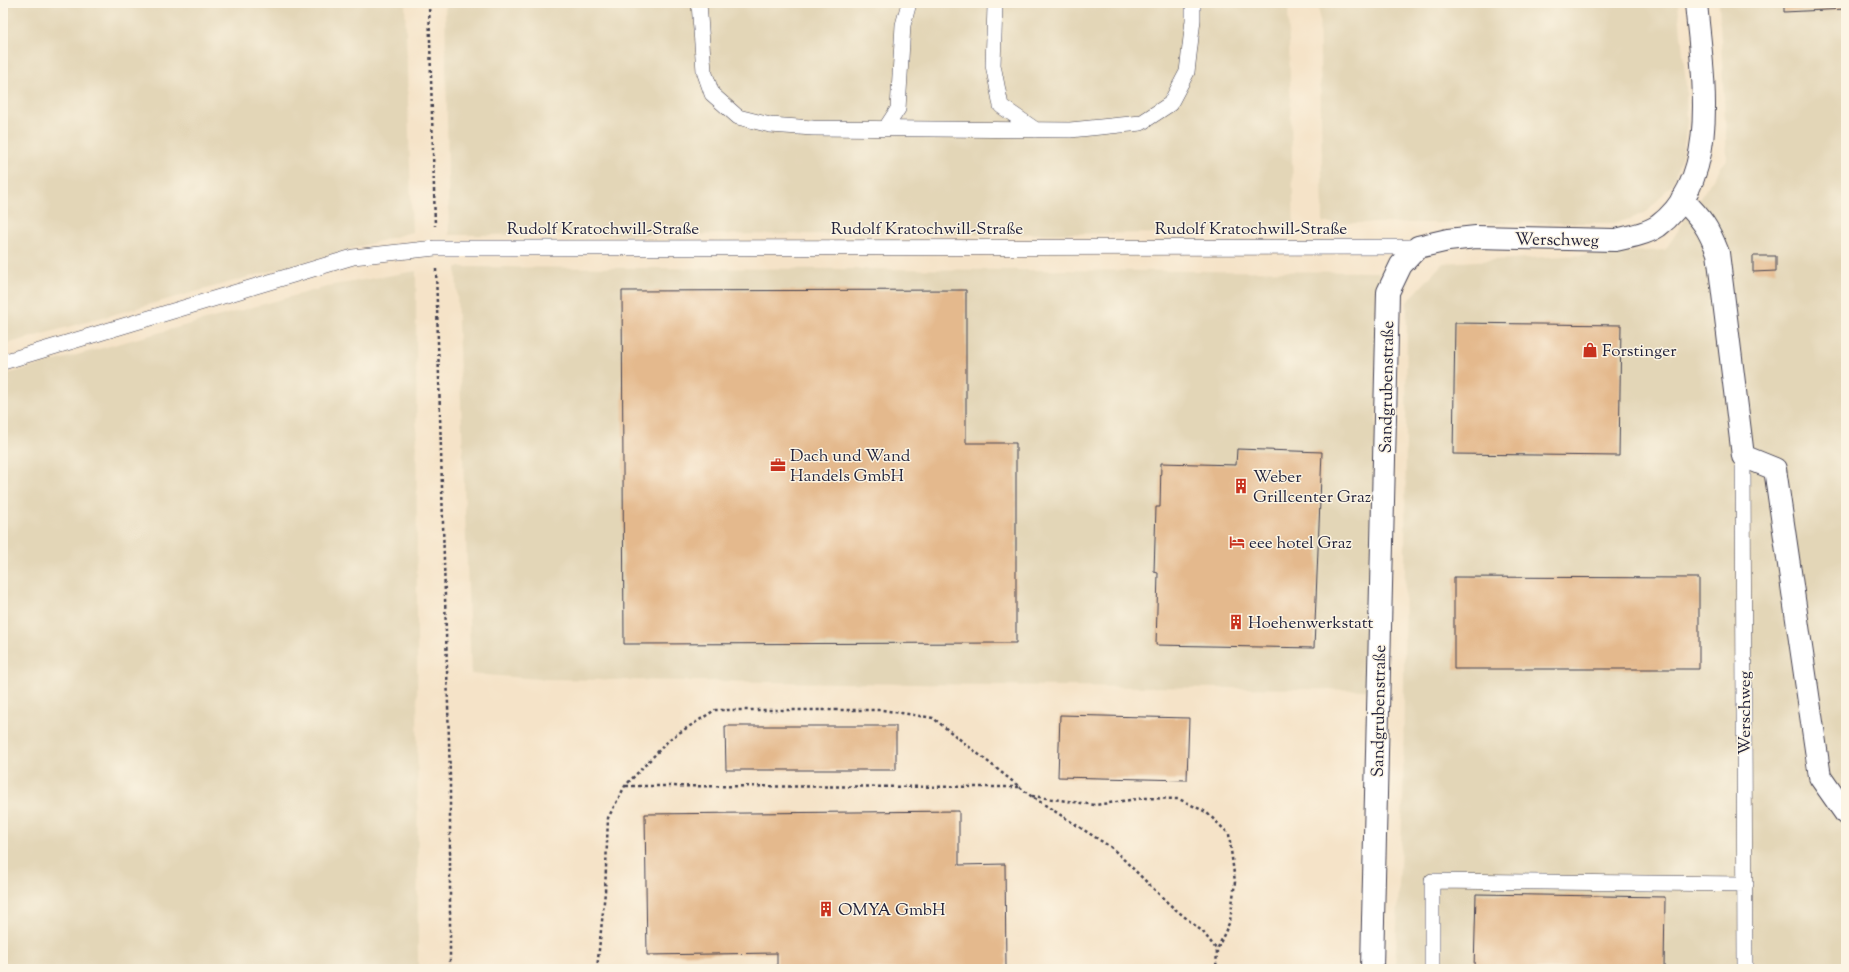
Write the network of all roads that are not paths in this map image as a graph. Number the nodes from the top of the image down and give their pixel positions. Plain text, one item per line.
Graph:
1 (699, 3) edge
2 (909, 3) edge
3 (993, 3) edge
4 (1193, 3) edge
5 (1696, 3) edge
6 (885, 129) junction
7 (1036, 130) junction
8 (1682, 199) junction
9 (1418, 247) junction
10 (3, 362) edge
11 (1743, 456) junction
12 (1846, 814) edge
13 (1746, 884) junction
14 (1372, 969) edge
15 (1432, 969) edge
16 (1745, 969) edge

1 - 6 lane
2 - 6 lane
3 - 7 lane
4 - 7 lane
5 - 8 street, Werschweg
6 - 7 lane
8 - 9 street, Werschweg
8 - 11 street, Werschweg
9 - 10 lane, Rudolf Kratochwill-Straße
9 - 14 street, Sandgrubenstraße
11 - 12 street
11 - 13 lane, Werschweg
13 - 15 lane
13 - 16 lane, Werschweg

